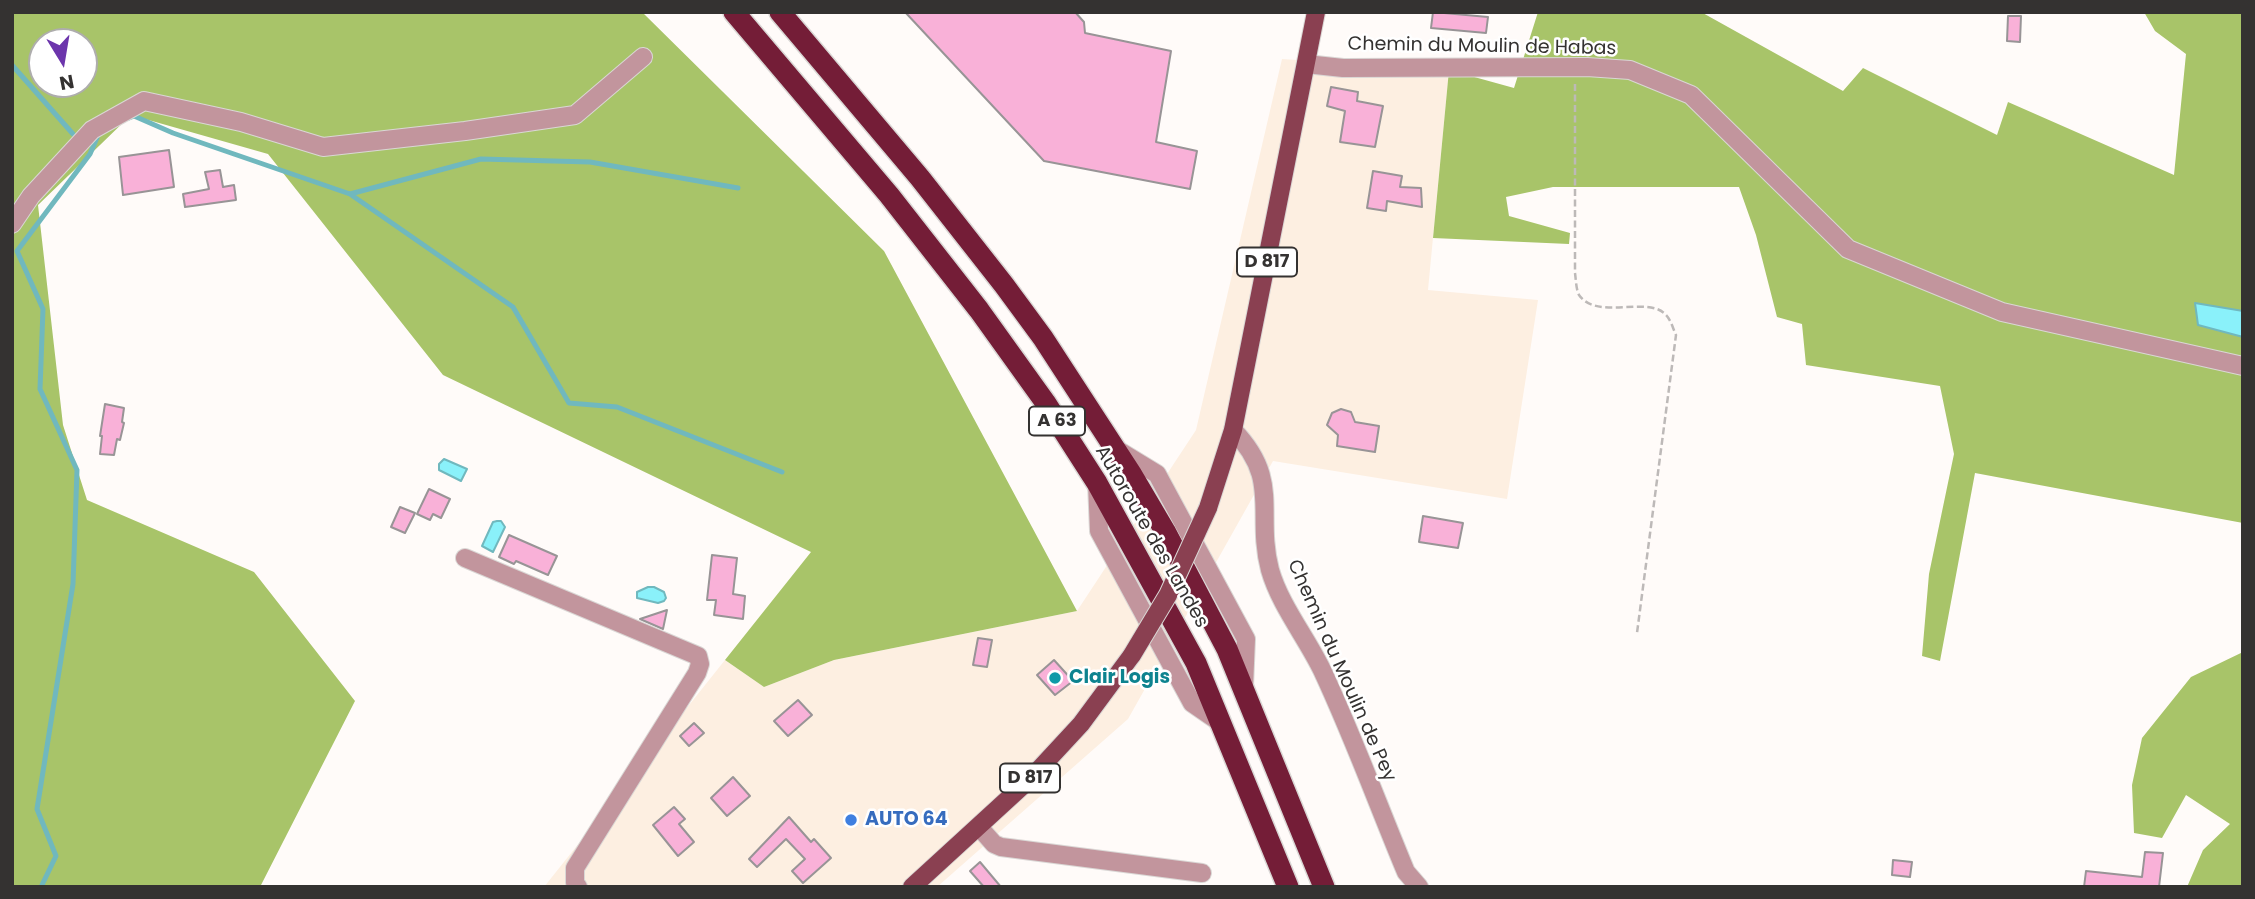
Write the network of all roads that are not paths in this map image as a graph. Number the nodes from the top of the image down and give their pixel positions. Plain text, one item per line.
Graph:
1 (734, 12) edge
2 (780, 12) edge
3 (1316, 12) edge
4 (643, 57) dead end
5 (1306, 64) junction
6 (12, 224) edge
7 (2243, 366) edge
8 (1233, 430) junction
9 (465, 558) dead end
10 (979, 827) junction
11 (1202, 873) dead end
12 (578, 887) edge
13 (912, 887) edge
14 (1288, 887) edge
15 (1324, 887) edge
16 (1419, 887) edge

1 - 14 highway, Autoroute des Landes / A 63
2 - 15 highway, Autoroute des Landes / A 63
3 - 5 main road, D 817
4 - 6 street
5 - 7 street, Chemin du Moulin de Habas
5 - 8 main road, D 817
8 - 10 main road, D 817, bridge
8 - 16 street, Chemin du Moulin de Pey
9 - 12 street
10 - 11 street
10 - 13 main road, D 817

